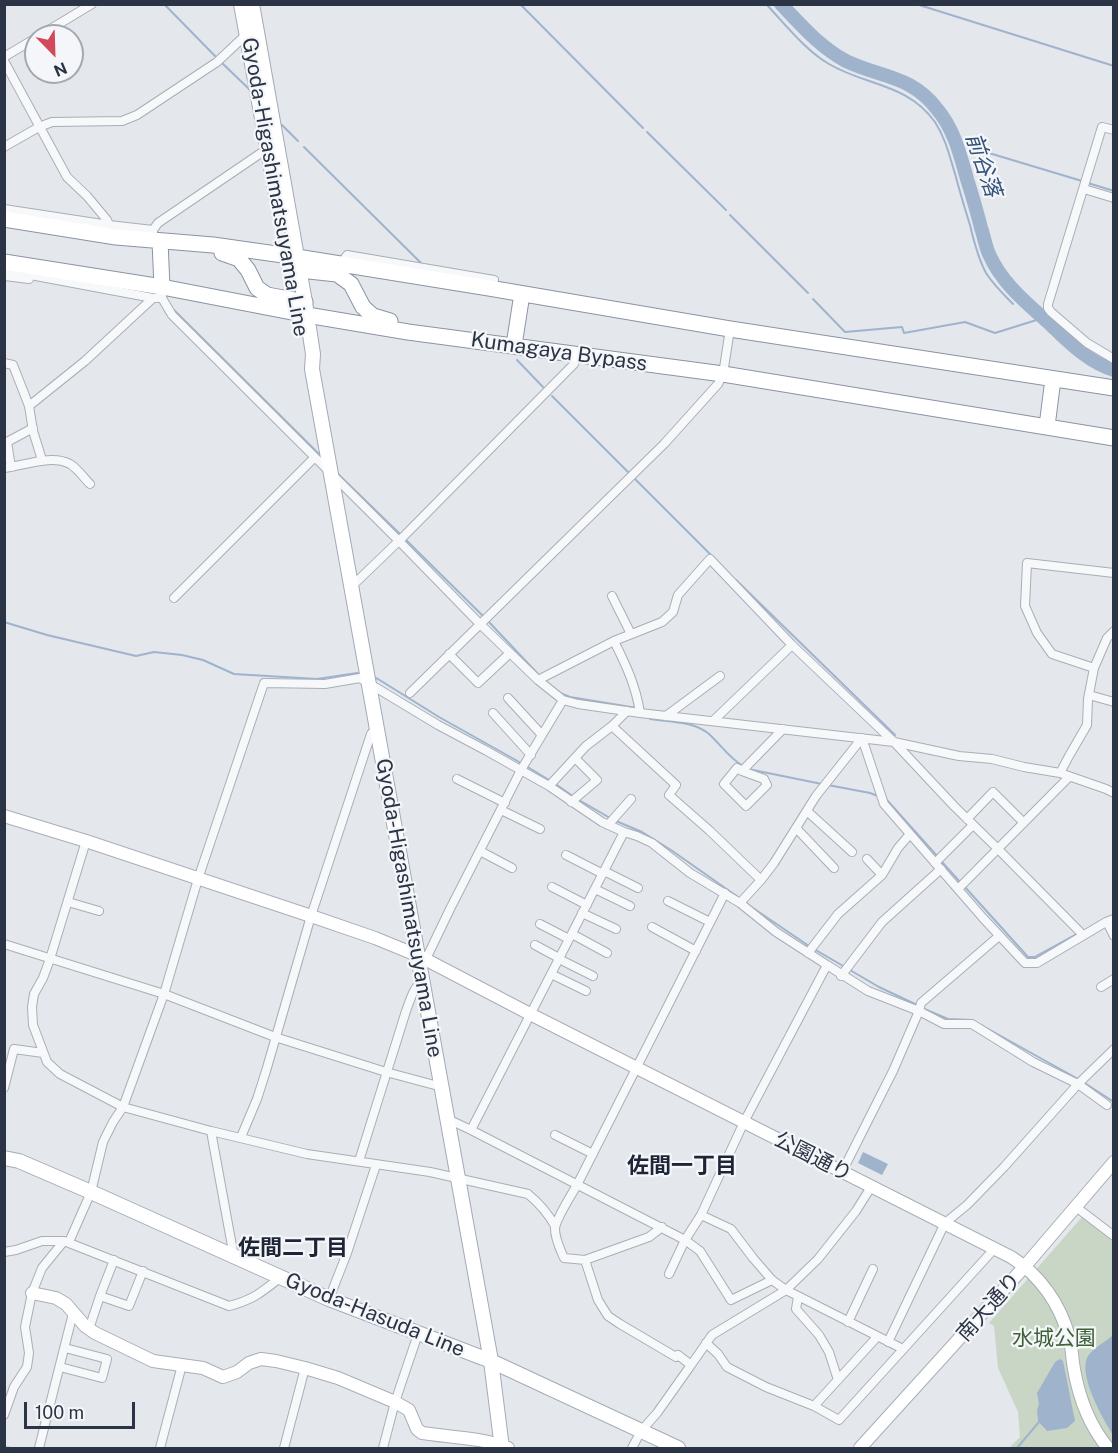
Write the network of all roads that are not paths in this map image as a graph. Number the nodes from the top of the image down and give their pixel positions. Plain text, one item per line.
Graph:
1 (92, 4) edge
2 (241, 4) edge
3 (252, 4) edge
4 (59, 24) edge
5 (251, 29) junction
6 (24, 45) edge
7 (4, 57) edge
8 (4, 62) edge
9 (39, 127) junction
10 (1113, 130) edge
11 (4, 147) edge
12 (273, 149) junction
13 (1084, 188) junction
14 (1113, 198) edge
15 (4, 210) edge
16 (4, 219) edge
17 (109, 225) junction
18 (156, 237) junction
19 (213, 245) junction
20 (4, 262) edge
21 (293, 263) junction
22 (341, 264) junction
23 (4, 270) edge
24 (5, 276) edge
25 (494, 280) dead end
26 (70, 281) junction
27 (159, 294) junction
28 (522, 294) junction
29 (301, 308) junction
30 (730, 329) junction
31 (408, 332) junction
32 (514, 345) junction
33 (1113, 358) edge
34 (4, 363) edge
35 (574, 364) dead end
36 (723, 374) junction
37 (1053, 379) junction
38 (1111, 388) edge
39 (29, 406) junction
40 (1047, 426) junction
41 (33, 428) junction
42 (1113, 438) edge
43 (42, 460) junction
44 (326, 465) junction
45 (8, 467) edge
46 (90, 484) dead end
47 (399, 541) junction
48 (1113, 573) edge
49 (351, 587) junction
50 (612, 596) dead end
51 (174, 598) dead end
52 (481, 623) junction
53 (1113, 631) edge
54 (631, 634) junction
55 (614, 641) junction
56 (792, 645) junction
57 (510, 653) junction
58 (449, 654) junction
59 (1094, 668) junction
60 (720, 676) dead end
61 (367, 678) junction
62 (541, 679) junction
63 (410, 693) dead end
64 (1089, 695) junction
65 (508, 698) dead end
66 (563, 700) junction
67 (1113, 702) edge
68 (640, 710) junction
69 (627, 711) junction
70 (493, 713) dead end
71 (666, 716) junction
72 (713, 721) junction
73 (612, 726) junction
74 (376, 728) junction
75 (783, 729) junction
76 (542, 735) junction
77 (862, 738) junction
78 (894, 742) junction
79 (531, 755) junction
80 (575, 758) junction
81 (521, 770) junction
82 (742, 771) junction
83 (1065, 775) junction
84 (457, 779) dead end
85 (549, 786) junction
86 (1113, 793) edge
87 (631, 799) dead end
88 (571, 802) junction
89 (503, 807) junction
90 (807, 811) junction
91 (4, 816) edge
92 (970, 822) junction
93 (1023, 822) junction
94 (608, 825) junction
95 (796, 828) junction
96 (540, 830) dead end
97 (624, 832) junction
98 (910, 834) junction
99 (86, 841) junction
100 (997, 848) junction
101 (480, 851) junction
102 (852, 852) dead end
103 (566, 855) dead end
104 (867, 858) dead end
105 (937, 865) junction
106 (512, 868) dead end
107 (834, 868) dead end
108 (604, 872) junction
109 (882, 875) junction
110 (198, 879) junction
111 (761, 880) junction
112 (552, 887) dead end
113 (638, 888) dead end
114 (958, 888) junction
115 (595, 889) junction
116 (725, 893) junction
117 (668, 901) dead end
118 (68, 902) junction
119 (740, 903) junction
120 (630, 906) dead end
121 (585, 909) junction
122 (99, 911) dead end
123 (311, 916) junction
124 (1110, 920) edge
125 (710, 922) junction
126 (540, 924) dead end
127 (652, 927) dead end
128 (616, 929) dead end
129 (1081, 933) junction
130 (571, 936) junction
131 (999, 936) junction
132 (1113, 936) edge
133 (4, 944) edge
134 (535, 945) dead end
135 (696, 951) junction
136 (608, 953) dead end
137 (808, 953) junction
138 (423, 958) junction
139 (50, 959) junction
140 (559, 959) junction
141 (827, 965) junction
142 (551, 974) junction
143 (593, 976) dead end
144 (841, 976) junction
145 (1113, 979) edge
146 (423, 981) junction
147 (1101, 987) dead end
148 (586, 991) dead end
149 (164, 994) junction
150 (919, 1011) junction
151 (531, 1014) junction
152 (275, 1037) junction
153 (1113, 1049) edge
154 (43, 1053) junction
155 (636, 1068) junction
156 (386, 1072) junction
157 (1078, 1084) junction
158 (442, 1086) junction
159 (4, 1088) edge
160 (1107, 1105) dead end
161 (123, 1107) junction
162 (448, 1121) junction
163 (744, 1122) junction
164 (471, 1130) junction
165 (211, 1131) junction
166 (555, 1135) dead end
167 (241, 1137) junction
168 (593, 1154) junction
169 (4, 1158) edge
170 (358, 1161) junction
171 (1113, 1162) edge
172 (376, 1165) junction
173 (842, 1172) junction
174 (459, 1179) junction
175 (577, 1185) junction
176 (871, 1187) junction
177 (92, 1192) junction
178 (1076, 1207) junction
179 (701, 1215) junction
180 (945, 1223) junction
181 (555, 1226) junction
182 (662, 1227) junction
183 (1113, 1236) edge
184 (685, 1240) junction
185 (66, 1241) junction
186 (995, 1248) junction
187 (4, 1252) edge
188 (234, 1257) junction
189 (114, 1260) junction
190 (585, 1260) junction
191 (1025, 1266) junction
192 (873, 1269) dead end
193 (143, 1271) junction
194 (669, 1274) dead end
195 (281, 1277) junction
196 (772, 1280) junction
197 (786, 1290) junction
198 (32, 1293) junction
199 (100, 1296) junction
200 (798, 1297) junction
201 (329, 1299) junction
202 (74, 1313) junction
203 (848, 1322) junction
204 (89, 1329) junction
205 (418, 1334) junction
206 (877, 1337) junction
207 (888, 1342) junction
208 (706, 1343) junction
209 (65, 1348) junction
210 (903, 1349) junction
211 (491, 1361) junction
212 (182, 1365) junction
213 (691, 1365) junction
214 (60, 1367) junction
215 (305, 1368) junction
216 (838, 1380) junction
217 (395, 1402) junction
218 (814, 1406) junction
219 (4, 1415) edge
220 (641, 1431) junction
221 (504, 1448) edge
222 (39, 1449) edge
223 (160, 1449) edge
224 (285, 1449) edge
225 (383, 1449) edge
226 (632, 1449) edge
227 (678, 1449) edge
228 (860, 1449) edge
229 (1108, 1449) edge

1 - 4 street
2 - 5 main road, Gyoda-Higashimatsuyama Line
3 - 5 main road, Gyoda-Higashimatsuyama Line
5 - 9 street
5 - 12 main road, Gyoda-Higashimatsuyama Line
6 - 7 street
8 - 9 street
9 - 11 street
9 - 17 street
10 - 13 street
12 - 18 street
12 - 21 main road, Gyoda-Higashimatsuyama Line
13 - 14 street
13 - 33 street
15 - 17 street
16 - 18 highway
17 - 18 street
18 - 19 highway
18 - 27 highway
19 - 21 highway
19 - 29 highway
20 - 27 highway, Kumagaya Bypass
21 - 22 highway
21 - 29 main road, Gyoda-Higashimatsuyama Line
21 - 31 highway
22 - 25 street
22 - 28 highway
23 - 26 street
24 - 26 street
26 - 27 street
27 - 29 highway, Kumagaya Bypass
27 - 39 street
27 - 44 street
28 - 30 highway
28 - 32 highway
29 - 31 highway, Kumagaya Bypass
29 - 44 main road, Gyoda-Higashimatsuyama Line
30 - 36 street
30 - 37 highway
31 - 32 highway, Kumagaya Bypass
32 - 36 highway, Kumagaya Bypass
34 - 39 street
35 - 47 street
36 - 40 highway, Kumagaya Bypass
36 - 52 street
37 - 38 highway
37 - 40 highway
39 - 41 street
40 - 42 highway, Kumagaya Bypass
41 - 43 street
41 - 45 street
43 - 45 street
43 - 46 street
44 - 47 street
44 - 49 main road, Gyoda-Higashimatsuyama Line
44 - 51 street
47 - 49 street
47 - 52 street
48 - 59 street
49 - 61 main road, Gyoda-Higashimatsuyama Line
50 - 54 street
52 - 57 street
52 - 58 street
53 - 59 street
54 - 55 street
54 - 56 street
55 - 62 street
55 - 68 street
56 - 72 street
56 - 78 street
57 - 58 street
57 - 62 street
58 - 63 street
59 - 64 street
60 - 71 street
61 - 74 main road, Gyoda-Higashimatsuyama Line
61 - 81 street
61 - 110 street
62 - 66 street
64 - 67 street
64 - 83 street
65 - 76 street
66 - 69 street
66 - 76 street
68 - 69 street
68 - 71 street
69 - 73 street
70 - 79 street
71 - 72 street
72 - 75 street
73 - 80 street
73 - 111 street
74 - 123 street
74 - 138 main road, Gyoda-Higashimatsuyama Line
75 - 77 street
75 - 82 street
76 - 79 street
77 - 78 street
77 - 90 street
77 - 98 street
78 - 83 street
78 - 92 street
79 - 81 street
80 - 85 street
80 - 88 street
81 - 85 street
81 - 89 street
82 - 82 street
83 - 86 street
83 - 93 street
84 - 89 street
85 - 88 street
87 - 94 street
88 - 94 street
89 - 96 street
89 - 101 street
90 - 95 street
90 - 102 street
91 - 99 street, 公園通り
92 - 93 street
92 - 100 street
92 - 105 street
93 - 100 street
94 - 97 street
95 - 107 street
95 - 111 street
97 - 108 street
97 - 116 street
98 - 105 street
98 - 109 street
99 - 110 street, 公園通り
99 - 118 street
100 - 114 street
100 - 129 street
101 - 106 street
101 - 138 street
103 - 108 street
104 - 109 street
105 - 114 street
105 - 144 street
108 - 113 street
108 - 115 street
109 - 137 street
110 - 123 street, 公園通り
110 - 149 street
111 - 119 street
112 - 121 street
114 - 131 street
115 - 120 street
115 - 121 street
116 - 119 street
116 - 125 street
117 - 125 street
118 - 122 street
118 - 139 street
119 - 137 street
121 - 128 street
121 - 130 street
123 - 138 street, 公園通り
123 - 152 street
124 - 129 street
124 - 132 street
125 - 135 street
126 - 130 street
127 - 135 street
129 - 131 street
130 - 136 street
130 - 140 street
131 - 150 street
133 - 139 street
134 - 140 street
135 - 155 street
137 - 141 street
138 - 146 main road, Gyoda-Higashimatsuyama Line
138 - 151 street, 公園通り
139 - 149 street
139 - 154 street
140 - 142 street
140 - 143 street
141 - 144 street
141 - 163 street
142 - 148 street
142 - 151 street
144 - 150 street
145 - 147 street
146 - 156 street
146 - 158 main road, Gyoda-Higashimatsuyama Line
149 - 152 street
149 - 161 street
150 - 157 street
150 - 173 street
151 - 155 street, 公園通り
151 - 164 street
152 - 156 street
152 - 167 street
153 - 157 street
154 - 159 street
154 - 161 street
155 - 163 street, 公園通り
155 - 168 street
156 - 158 street
156 - 170 street
157 - 160 street
157 - 180 street
158 - 162 main road, Gyoda-Higashimatsuyama Line
161 - 165 street
161 - 177 street
162 - 164 street
162 - 174 main road, Gyoda-Higashimatsuyama Line
163 - 173 street, 公園通り
163 - 179 street
164 - 175 street
165 - 167 street
165 - 188 street
166 - 168 street
167 - 170 street
168 - 175 street
169 - 177 main road, Gyoda-Hasuda Line
170 - 172 street
171 - 178 street, 南大通り
172 - 174 street
172 - 201 street
173 - 176 street, 公園通り
174 - 181 street
174 - 211 main road, Gyoda-Higashimatsuyama Line
175 - 181 street
175 - 182 street
176 - 180 street, 公園通り
176 - 197 street
177 - 185 street
177 - 188 main road, Gyoda-Hasuda Line
178 - 183 street
178 - 191 street, 南大通り
179 - 184 street
179 - 196 street
180 - 186 street, 公園通り
180 - 207 street
181 - 190 street
182 - 184 street
182 - 190 street
184 - 194 street
184 - 196 street
185 - 187 street
185 - 189 street
185 - 198 street
186 - 191 street, 公園通り
186 - 210 street
188 - 195 main road, Gyoda-Hasuda Line
189 - 193 street
189 - 199 street
190 - 213 street
191 - 228 street, 南大通り
191 - 229 street, 公園通り
192 - 203 street
193 - 195 street
193 - 199 street
195 - 201 main road, Gyoda-Hasuda Line
196 - 197 street
197 - 200 street
197 - 208 street
198 - 202 street
198 - 219 street
199 - 204 street
200 - 203 street
200 - 216 street
201 - 205 main road, Gyoda-Hasuda Line
202 - 204 street
202 - 209 street
203 - 206 street
204 - 212 street
205 - 211 main road, Gyoda-Hasuda Line
205 - 217 street
206 - 207 street
206 - 216 street
207 - 210 street
208 - 213 street
208 - 218 street
209 - 214 street
209 - 214 street
210 - 218 street
211 - 220 main road, Gyoda-Hasuda Line
211 - 221 main road, Gyoda-Higashimatsuyama Line
212 - 215 street
212 - 223 street
213 - 220 street
214 - 222 street
215 - 217 street
215 - 224 street
216 - 218 street
217 - 221 street
217 - 225 street
220 - 226 street
220 - 227 main road, Gyoda-Hasuda Line

